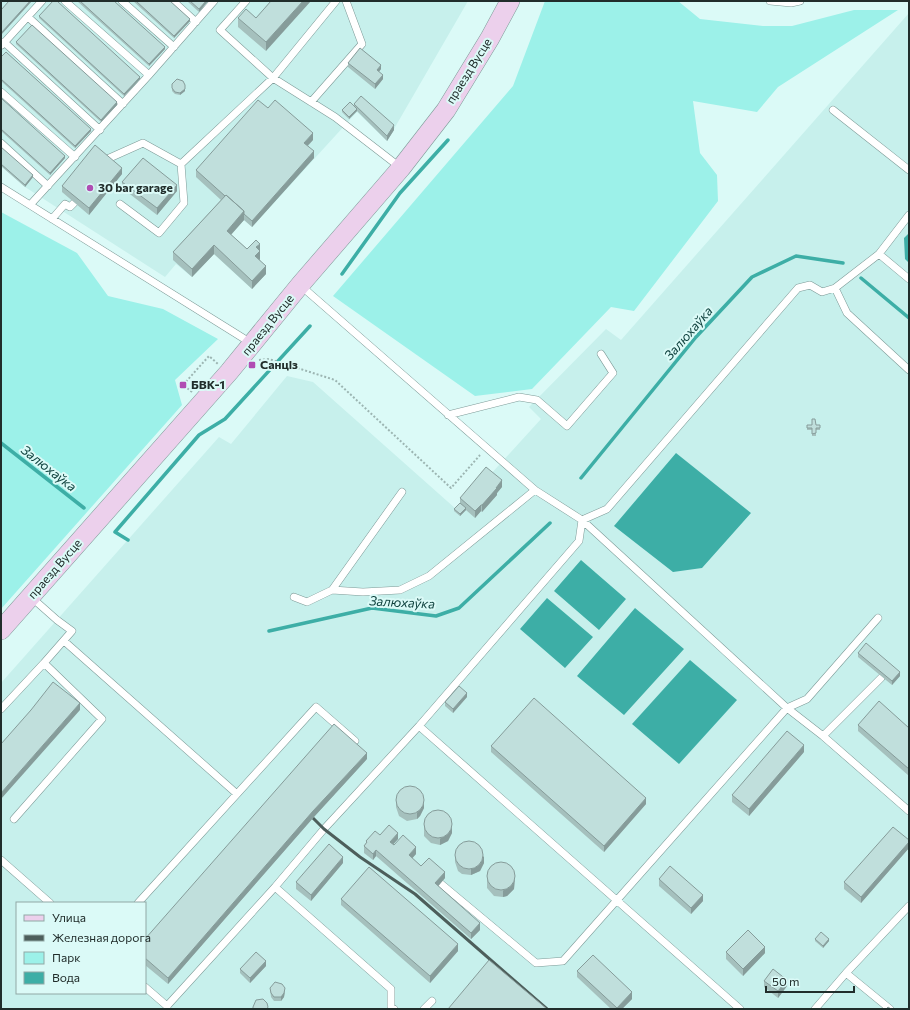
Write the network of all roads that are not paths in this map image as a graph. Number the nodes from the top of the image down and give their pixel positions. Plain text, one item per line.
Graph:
1 (42, 1) edge
2 (65, 1) edge
3 (122, 1) edge
4 (173, 1) edge
5 (214, 1) edge
6 (246, 1) edge
7 (336, 1) edge
8 (346, 1) edge
9 (510, 1) edge
10 (770, 1) edge
11 (800, 1) edge
12 (28, 16) junction
13 (196, 22) junction
14 (3, 44) edge
15 (174, 47) junction
16 (149, 75) junction
17 (273, 78) junction
18 (1, 92) edge
19 (311, 102) junction
20 (123, 104) junction
21 (833, 110) dead end
22 (100, 130) junction
23 (1, 143) edge
24 (75, 157) junction
25 (105, 160) edge
26 (181, 164) junction
27 (401, 168) junction
28 (909, 170) edge
29 (1, 186) edge
30 (48, 186) junction
31 (74, 203) edge
32 (120, 204) dead end
33 (30, 205) junction
34 (909, 215) edge
35 (52, 219) junction
36 (879, 254) junction
37 (909, 279) edge
38 (300, 285) junction
39 (834, 288) junction
40 (254, 352) junction
41 (601, 354) dead end
42 (909, 370) edge
43 (448, 415) junction
44 (534, 490) junction
45 (402, 492) dead end
46 (582, 520) junction
47 (332, 590) junction
48 (30, 597) junction
49 (294, 597) dead end
50 (878, 618) dead end
51 (1, 630) edge
52 (64, 641) junction
53 (44, 663) junction
54 (881, 678) edge
55 (1, 708) edge
56 (787, 708) junction
57 (419, 726) junction
58 (823, 736) junction
59 (355, 741) edge
60 (237, 794) junction
61 (909, 811) edge
62 (14, 819) dead end
63 (1, 860) edge
64 (440, 883) edge
65 (275, 887) junction
66 (617, 899) junction
67 (49, 902) edge
68 (139, 902) edge
69 (909, 906) edge
70 (846, 973) junction
71 (146, 988) edge
72 (432, 1001) dead end
73 (167, 1008) edge
74 (394, 1009) edge
75 (424, 1009) edge
76 (740, 1009) edge
77 (815, 1009) edge
78 (890, 1009) edge

1 - 12 lane
2 - 16 lane
3 - 15 lane
4 - 13 lane
5 - 13 lane
6 - 17 lane
7 - 17 lane
8 - 19 lane
9 - 27 street, праезд Вусце
10 - 11 lane
12 - 14 lane
12 - 20 lane
13 - 15 lane
14 - 22 lane
15 - 16 lane
16 - 20 lane
17 - 19 lane
17 - 26 lane
18 - 24 lane
19 - 27 lane
20 - 22 lane
21 - 28 lane
22 - 24 lane
23 - 30 lane
24 - 30 lane
25 - 26 lane
26 - 32 lane
27 - 38 street, праезд Вусце
29 - 33 lane
30 - 33 lane
31 - 35 lane
33 - 35 lane
34 - 36 lane
35 - 40 lane
36 - 37 lane
36 - 39 lane
38 - 40 street, праезд Вусце
38 - 43 lane
39 - 42 lane
39 - 46 lane
40 - 48 street, праезд Вусце
41 - 43 lane
43 - 44 lane
44 - 46 lane
44 - 47 lane
45 - 47 lane
46 - 56 lane
46 - 57 lane
47 - 49 lane
48 - 51 street, праезд Вусце
48 - 52 lane
50 - 56 lane
52 - 53 lane
52 - 60 lane
53 - 55 lane
53 - 62 lane
54 - 58 lane
56 - 58 lane
56 - 66 lane
57 - 65 lane
57 - 66 lane
58 - 61 lane
59 - 60 lane
60 - 68 lane
63 - 67 lane
64 - 66 lane
65 - 73 lane
65 - 74 lane
66 - 76 lane
69 - 70 lane
70 - 77 lane
70 - 78 lane
71 - 73 lane
72 - 75 lane

